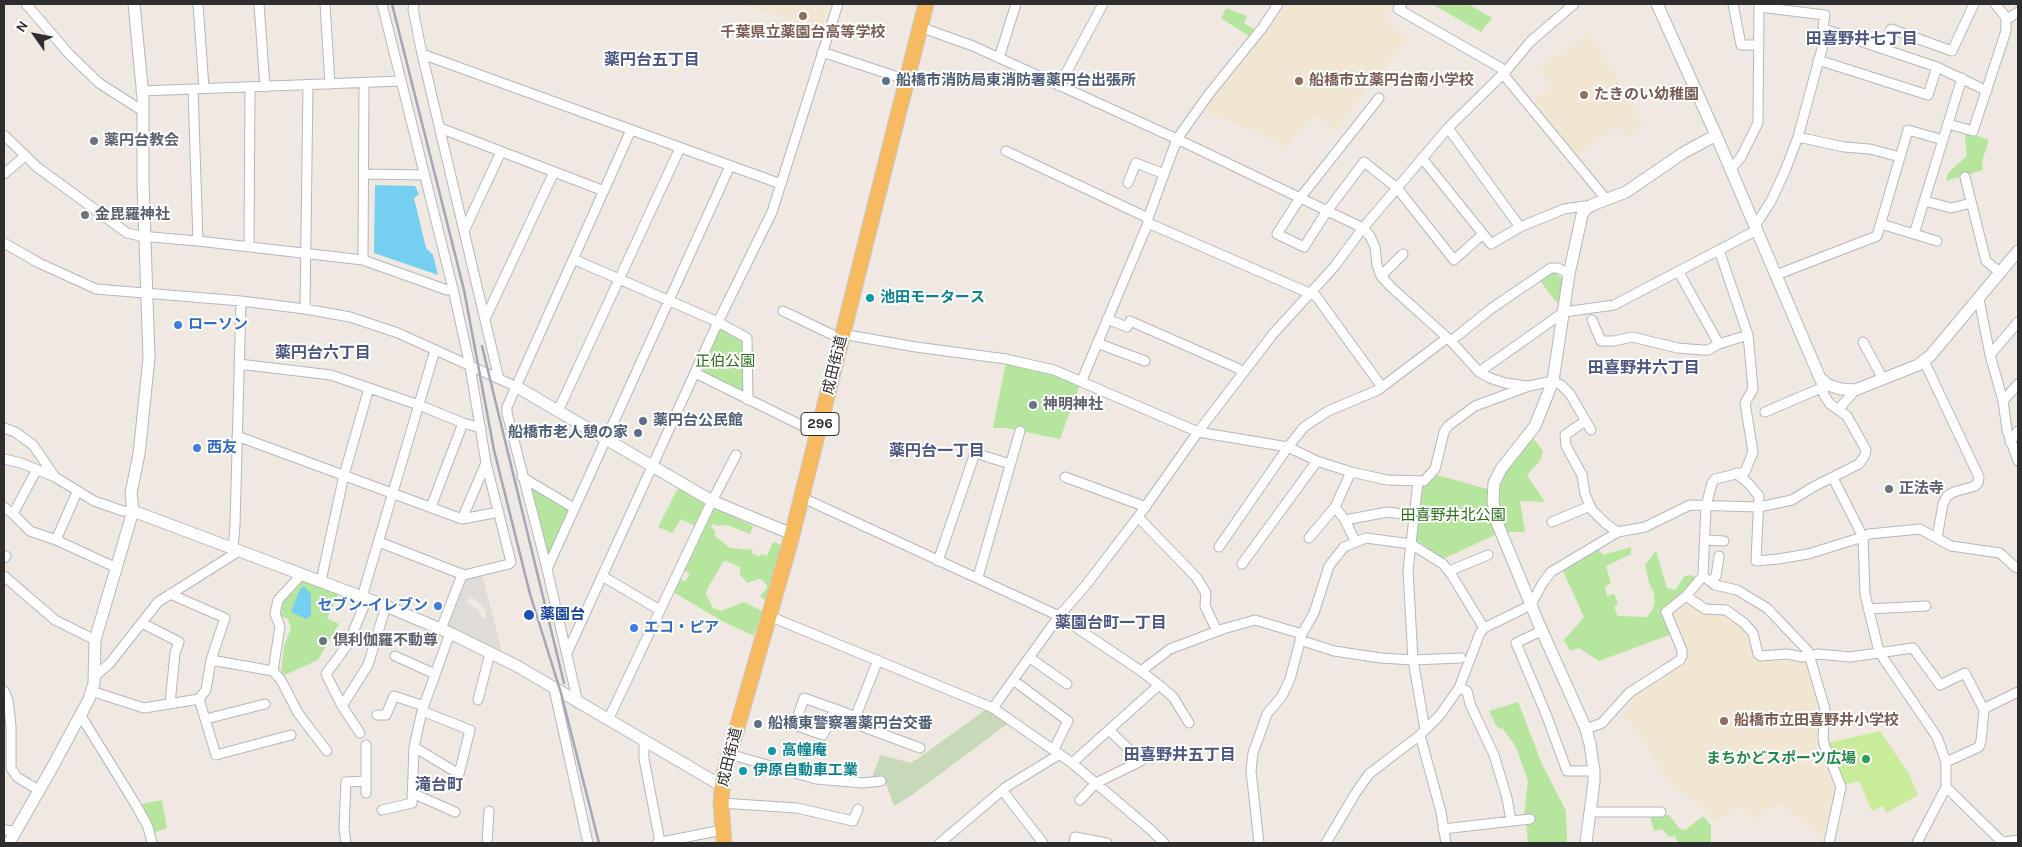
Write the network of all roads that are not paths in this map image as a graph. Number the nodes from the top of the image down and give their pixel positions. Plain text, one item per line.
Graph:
1 (26, 4) edge
2 (134, 4) edge
3 (198, 4) edge
4 (259, 4) edge
5 (325, 4) edge
6 (382, 4) edge
7 (414, 4) edge
8 (838, 4) edge
9 (926, 4) edge
10 (1016, 4) edge
11 (1103, 4) edge
12 (1278, 4) edge
13 (1402, 4) edge
14 (1574, 4) edge
15 (1658, 4) edge
16 (1734, 4) edge
17 (1974, 4) edge
18 (1995, 4) edge
19 (1759, 6) edge
20 (2018, 12) edge
21 (2006, 20) junction
22 (920, 27) junction
23 (1827, 30) junction
24 (1759, 45) junction
25 (1884, 49) junction
26 (822, 52) junction
27 (422, 54) junction
28 (999, 58) junction
29 (1818, 60) junction
30 (1937, 67) junction
31 (1504, 72) junction
32 (1962, 78) junction
33 (907, 80) junction
34 (401, 81) junction
35 (330, 84) junction
36 (364, 84) junction
37 (308, 85) junction
38 (1059, 86) junction
39 (265, 87) junction
40 (204, 88) junction
41 (250, 88) junction
42 (193, 89) junction
43 (141, 91) junction
44 (1987, 91) junction
45 (1379, 98) dead end
46 (143, 108) junction
47 (1948, 124) junction
48 (440, 128) junction
49 (1448, 128) junction
50 (631, 130) junction
51 (4, 135) edge
52 (1716, 135) junction
53 (1798, 137) junction
54 (1178, 139) junction
55 (1943, 140) junction
56 (680, 148) junction
57 (1006, 151) dead end
58 (501, 152) junction
59 (25, 156) junction
60 (1900, 157) junction
61 (1422, 158) junction
62 (730, 166) junction
63 (1731, 169) junction
64 (554, 172) junction
65 (4, 174) edge
66 (364, 174) junction
67 (1164, 174) junction
68 (425, 175) junction
69 (1965, 177) dead end
70 (1128, 183) dead end
71 (781, 184) junction
72 (1397, 188) junction
73 (604, 191) junction
74 (1300, 198) junction
75 (1606, 199) junction
76 (1925, 201) junction
77 (1970, 203) junction
78 (1592, 205) junction
79 (1327, 211) junction
80 (1148, 220) junction
81 (1880, 224) junction
82 (1520, 226) junction
83 (1364, 228) junction
84 (1756, 228) junction
85 (464, 232) junction
86 (1483, 234) junction
87 (1914, 234) junction
88 (145, 235) junction
89 (198, 241) junction
90 (1937, 242) dead end
91 (4, 243) edge
92 (249, 246) junction
93 (1719, 250) junction
94 (2018, 251) edge
95 (306, 252) junction
96 (1403, 254) dead end
97 (573, 259) junction
98 (363, 260) junction
99 (1678, 271) junction
100 (2001, 272) junction
101 (1569, 274) junction
102 (1382, 276) junction
103 (1776, 276) junction
104 (619, 279) junction
105 (453, 289) junction
106 (148, 292) junction
107 (1310, 293) junction
108 (1979, 299) junction
109 (241, 301) junction
110 (669, 301) junction
111 (305, 309) junction
112 (784, 311) dead end
113 (1564, 312) junction
114 (486, 319) junction
115 (1107, 319) junction
116 (1592, 320) dead end
117 (718, 322) junction
118 (2018, 322) edge
119 (1748, 335) junction
120 (842, 336) junction
121 (1449, 340) junction
122 (1863, 342) dead end
123 (1097, 343) junction
124 (1719, 344) junction
125 (435, 350) junction
126 (1990, 355) junction
127 (1144, 361) dead end
128 (1924, 361) junction
129 (239, 364) junction
130 (470, 366) junction
131 (1243, 372) junction
132 (1479, 372) junction
133 (695, 373) junction
134 (499, 379) junction
135 (1884, 379) junction
136 (1082, 380) junction
137 (1553, 381) junction
138 (1820, 383) junction
139 (2018, 384) edge
140 (1530, 386) junction
141 (517, 387) junction
142 (1382, 387) junction
143 (369, 388) junction
144 (1855, 390) junction
145 (748, 400) junction
146 (2003, 401) junction
147 (419, 405) junction
148 (558, 410) junction
149 (1838, 410) junction
150 (1765, 412) dead end
151 (1585, 421) junction
152 (463, 423) junction
153 (4, 428) edge
154 (481, 428) junction
155 (1591, 430) dead end
156 (1020, 431) dead end
157 (2018, 431) edge
158 (1198, 432) junction
159 (818, 433) junction
160 (237, 436) junction
161 (606, 439) junction
162 (2010, 442) junction
163 (1288, 448) junction
164 (736, 455) dead end
165 (4, 459) edge
166 (1317, 461) junction
167 (2018, 461) edge
168 (486, 463) junction
169 (1010, 464) junction
170 (652, 466) junction
171 (36, 471) junction
172 (1351, 472) junction
173 (1736, 473) junction
174 (344, 475) junction
175 (55, 477) junction
176 (1065, 477) dead end
177 (522, 478) junction
178 (1834, 478) junction
179 (1418, 482) junction
180 (77, 492) junction
181 (394, 493) junction
182 (801, 497) junction
183 (712, 501) junction
184 (1590, 506) junction
185 (1706, 506) junction
186 (4, 507) edge
187 (1146, 507) junction
188 (1335, 507) junction
189 (1759, 507) junction
190 (431, 508) junction
191 (574, 508) junction
192 (134, 511) junction
193 (499, 512) junction
194 (13, 514) junction
195 (1415, 516) junction
196 (1138, 517) junction
197 (462, 519) junction
198 (1345, 520) junction
199 (1552, 522) dead end
200 (1618, 532) junction
201 (792, 534) junction
202 (1863, 537) junction
203 (1309, 538) dead end
204 (1937, 538) junction
205 (56, 540) junction
206 (1704, 540) junction
207 (1356, 541) junction
208 (1724, 541) dead end
209 (379, 542) junction
210 (1411, 544) junction
211 (1219, 547) dead end
212 (236, 550) junction
213 (1488, 555) dead end
214 (1719, 556) dead end
215 (938, 561) junction
216 (1242, 564) dead end
217 (117, 568) junction
218 (2018, 568) edge
219 (547, 569) junction
220 (1449, 571) junction
221 (302, 574) junction
222 (462, 575) junction
223 (4, 576) edge
224 (602, 576) junction
225 (1703, 576) junction
226 (978, 577) junction
227 (321, 582) junction
228 (1712, 582) junction
229 (170, 594) junction
230 (1686, 596) junction
231 (365, 598) junction
232 (1531, 605) junction
233 (386, 606) junction
234 (1926, 606) dead end
235 (1868, 609) junction
236 (660, 610) junction
237 (769, 616) junction
238 (1059, 616) junction
239 (142, 622) junction
240 (1484, 628) junction
241 (445, 631) junction
242 (1217, 631) junction
243 (1541, 631) junction
244 (1301, 637) junction
245 (95, 640) junction
246 (1879, 652) junction
247 (490, 653) junction
248 (567, 653) junction
249 (395, 656) dead end
250 (1810, 656) junction
251 (1030, 658) junction
252 (1460, 658) dead end
253 (211, 660) junction
254 (878, 660) junction
255 (1413, 660) junction
256 (273, 671) junction
257 (1141, 671) junction
258 (435, 674) junction
259 (94, 677) junction
260 (1013, 680) junction
261 (1067, 684) dead end
262 (1158, 685) junction
263 (1460, 688) junction
264 (554, 689) junction
265 (4, 691) edge
266 (91, 691) junction
267 (2018, 692) edge
268 (200, 699) junction
269 (478, 700) dead end
270 (578, 703) junction
271 (170, 704) junction
272 (264, 704) dead end
273 (342, 706) junction
274 (423, 708) junction
275 (993, 708) junction
276 (835, 709) junction
277 (1984, 710) junction
278 (377, 714) dead end
279 (81, 716) junction
280 (856, 717) junction
281 (206, 719) junction
282 (608, 720) junction
283 (1189, 723) dead end
284 (7, 727) edge
285 (1586, 729) junction
286 (1109, 730) junction
287 (360, 733) dead end
288 (1423, 733) junction
289 (291, 735) dead end
290 (644, 742) junction
291 (366, 746) dead end
292 (414, 747) junction
293 (920, 748) dead end
294 (327, 751) dead end
295 (1057, 751) junction
296 (729, 754) junction
297 (1946, 762) junction
298 (1072, 763) junction
299 (1594, 770) junction
300 (365, 781) junction
301 (881, 781) dead end
302 (1096, 783) junction
303 (722, 786) junction
304 (1946, 787) junction
305 (1002, 790) junction
306 (40, 791) junction
307 (366, 793) dead end
308 (412, 793) junction
309 (1080, 800) dead end
310 (721, 803) junction
311 (858, 809) dead end
312 (382, 810) dead end
313 (489, 811) dead end
314 (455, 812) dead end
315 (1590, 812) junction
316 (1661, 812) dead end
317 (1530, 819) dead end
318 (1511, 822) junction
319 (1443, 829) junction
320 (4, 830) edge
321 (16, 831) junction
322 (723, 836) edge
323 (2018, 840) edge
324 (2001, 842) edge
325 (9, 843) edge
326 (152, 843) edge
327 (346, 843) edge
328 (487, 843) edge
329 (588, 843) edge
330 (658, 843) edge
331 (941, 843) edge
332 (1043, 843) edge
333 (1074, 843) edge
334 (1107, 843) edge
335 (1164, 843) edge
336 (1259, 843) edge
337 (1326, 843) edge
338 (1446, 843) edge
339 (1586, 843) edge
340 (1828, 843) edge
341 (1917, 843) edge

1 - 46 street
2 - 43 street
3 - 40 street
4 - 39 street
5 - 35 street
6 - 34 street
7 - 27 street
8 - 26 street
9 - 22 highway, 成田街道 / 296
10 - 28 street
11 - 38 street
12 - 54 street
13 - 31 street
14 - 31 street
15 - 52 street
16 - 24 street
17 - 25 street
18 - 21 street
19 - 23 street
19 - 24 street
20 - 21 street
21 - 44 street
22 - 28 street
22 - 33 highway, 成田街道 / 296
23 - 25 street
23 - 29 street
24 - 63 street
25 - 30 street
26 - 33 street
26 - 71 street
27 - 48 street
27 - 50 street
28 - 38 street
29 - 30 street
29 - 53 street
30 - 32 street
31 - 49 street
31 - 75 street
32 - 44 street
32 - 47 street
33 - 120 highway, 成田街道 / 296
34 - 36 street
34 - 68 street
35 - 36 street
35 - 37 street
36 - 66 street
37 - 39 street
37 - 95 street
38 - 54 street
39 - 41 street
40 - 41 street
40 - 42 street
41 - 92 street
42 - 43 street
42 - 89 street
43 - 46 street
44 - 47 street
45 - 74 street
46 - 88 street
47 - 55 street
48 - 58 street
48 - 85 street
49 - 61 street
49 - 82 street
50 - 56 street
50 - 73 street
51 - 59 street
52 - 63 street
52 - 75 street
53 - 60 street
53 - 84 street
54 - 67 street
54 - 74 street
55 - 60 street
55 - 76 street
56 - 62 street
56 - 104 street
57 - 80 street
58 - 64 street
58 - 85 street
59 - 65 street
59 - 88 street
60 - 81 street
61 - 72 street
61 - 86 street
62 - 71 street
62 - 110 street
63 - 84 street
64 - 73 street
64 - 114 street
66 - 68 street
66 - 98 street
67 - 70 street
67 - 80 street
68 - 105 street
69 - 77 street
71 - 117 street
72 - 79 street
72 - 83 street
72 - 86 street
73 - 97 street
74 - 79 street
74 - 79 street
75 - 78 street
76 - 77 street
76 - 87 street
77 - 100 street
78 - 82 street
78 - 101 street
79 - 83 street
80 - 107 street
80 - 115 street
81 - 87 street
81 - 103 street
82 - 86 street
83 - 102 street
83 - 107 street
84 - 93 street
84 - 103 street
85 - 114 street
87 - 90 street
88 - 89 street
88 - 106 street
89 - 92 street
91 - 106 street
92 - 95 street
93 - 99 street
93 - 119 street
94 - 100 street
95 - 98 street
95 - 111 street
96 - 102 street
97 - 104 street
97 - 141 street
98 - 105 street
99 - 113 street
99 - 124 street
100 - 108 street
101 - 113 street
101 - 121 street
102 - 121 street
103 - 138 street
104 - 110 street
104 - 148 street
105 - 130 street
106 - 109 street
106 - 192 street
107 - 131 street
107 - 142 street
108 - 126 street
108 - 128 street
109 - 111 street
109 - 129 street
110 - 117 street
110 - 161 street
111 - 125 street
112 - 120 street
113 - 132 street
113 - 137 street
114 - 134 street
115 - 123 street
115 - 131 street
116 - 124 street
117 - 133 street
117 - 145 street
118 - 126 street
119 - 124 street
119 - 173 street
120 - 136 street
120 - 159 highway, 成田街道 / 296
121 - 132 street
121 - 142 street
122 - 135 street
123 - 127 street
123 - 136 street
125 - 130 street
125 - 147 street
126 - 146 street
128 - 135 street
128 - 204 street
129 - 143 street
129 - 160 street
130 - 134 street
130 - 154 street
131 - 158 street
132 - 140 street
133 - 145 street
133 - 170 street
134 - 141 street
135 - 144 street
136 - 158 street
137 - 140 street
137 - 151 street
137 - 232 street
138 - 144 street
138 - 149 street
138 - 150 street
139 - 146 street
140 - 179 street
141 - 148 street
141 - 177 street
142 - 163 street
143 - 147 street
143 - 174 street
144 - 149 street
145 - 159 street
146 - 162 street
147 - 152 street
147 - 181 street
148 - 161 street
149 - 178 street
151 - 155 street
151 - 184 street
152 - 154 street
152 - 190 street
153 - 175 street
154 - 168 street
156 - 169 street
157 - 162 street
158 - 163 street
158 - 187 street
159 - 182 highway, 成田街道 / 296
160 - 174 street
160 - 212 street
161 - 170 street
161 - 191 street
162 - 167 street
163 - 166 street
163 - 211 street
164 - 183 street
165 - 171 street
166 - 172 street
166 - 216 street
168 - 193 street
168 - 197 street
169 - 215 street
169 - 226 street
170 - 183 street
170 - 224 street
171 - 175 street
171 - 194 street
172 - 179 street
172 - 188 street
173 - 185 street
173 - 189 street
174 - 181 street
174 - 227 street
175 - 180 street
176 - 187 street
177 - 191 street
177 - 219 street
178 - 189 street
178 - 202 street
179 - 195 street
180 - 192 street
180 - 205 street
181 - 190 street
181 - 209 street
182 - 201 highway, 成田街道 / 296
182 - 215 street
183 - 201 street
183 - 236 street
184 - 199 street
184 - 200 street
185 - 189 street
185 - 200 street
185 - 206 street
186 - 194 street
187 - 196 street
188 - 198 street
188 - 203 street
189 - 202 street
190 - 197 street
191 - 219 street
192 - 212 street
192 - 217 street
193 - 197 street
193 - 222 street
194 - 205 street
195 - 198 street
195 - 210 street
196 - 238 street
196 - 242 street
198 - 207 street
200 - 232 street
201 - 237 highway, 成田街道 / 296
202 - 204 street
202 - 235 street
204 - 218 street
205 - 217 street
206 - 208 street
206 - 225 street
207 - 210 street
207 - 244 street
209 - 222 street
209 - 231 street
210 - 220 street
210 - 255 street
212 - 221 street
212 - 229 street
213 - 220 street
214 - 228 street
215 - 226 street
217 - 245 street
219 - 248 street
220 - 240 street
221 - 227 street
221 - 256 street
222 - 241 street
223 - 245 street
224 - 236 street
224 - 248 street
225 - 228 street
225 - 230 street
226 - 238 street
227 - 231 street
228 - 250 street
229 - 239 street
229 - 253 street
230 - 250 street
230 - 285 street
231 - 233 street
231 - 273 street
232 - 240 street
232 - 243 street
233 - 241 street
233 - 273 street
234 - 235 street
235 - 246 street
236 - 282 street
237 - 254 street
237 - 296 highway, 成田街道 / 296
238 - 251 street
238 - 257 street
239 - 259 street
239 - 271 street
240 - 263 street
241 - 247 street
241 - 258 street
242 - 244 street
242 - 257 street
243 - 285 street
243 - 299 street
244 - 255 street
244 - 336 street
245 - 259 street
246 - 250 street
246 - 277 street
246 - 297 street
247 - 264 street
247 - 269 street
248 - 270 street
249 - 258 street
250 - 340 street
251 - 260 street
251 - 261 street
252 - 255 street
253 - 256 street
253 - 268 street
254 - 275 street
254 - 280 street
255 - 288 street
256 - 294 street
257 - 262 street
258 - 274 street
259 - 266 street
260 - 275 street
260 - 295 street
262 - 283 street
262 - 286 street
263 - 288 street
263 - 318 street
264 - 270 street
264 - 329 street
265 - 284 street
266 - 271 street
266 - 279 street
267 - 277 street
268 - 271 street
268 - 281 street
270 - 282 street
272 - 281 street
273 - 287 street
274 - 278 street
274 - 292 street
274 - 292 street
275 - 295 street
276 - 276 street
276 - 280 street
277 - 297 street
279 - 306 street
279 - 326 street
280 - 293 street
281 - 289 street
282 - 290 street
284 - 306 street
285 - 299 street
286 - 298 street
286 - 302 street
288 - 319 street
288 - 337 street
290 - 303 street
290 - 330 street
291 - 300 street
292 - 308 street
295 - 298 street
295 - 305 street
296 - 301 street
296 - 303 highway, 成田街道 / 296
297 - 304 street
298 - 302 street
299 - 315 street
300 - 307 street
300 - 327 street
302 - 309 street
302 - 335 street
303 - 310 highway, 成田街道 / 296
304 - 324 street
304 - 341 street
305 - 331 street
305 - 332 street
306 - 321 street
308 - 312 street
308 - 314 street
310 - 311 street
310 - 322 highway, 成田街道 / 296
313 - 328 street
315 - 316 street
315 - 339 street
317 - 318 street
318 - 319 street
319 - 338 street
320 - 321 street
321 - 325 street
322 - 330 street
323 - 324 street
333 - 334 street

